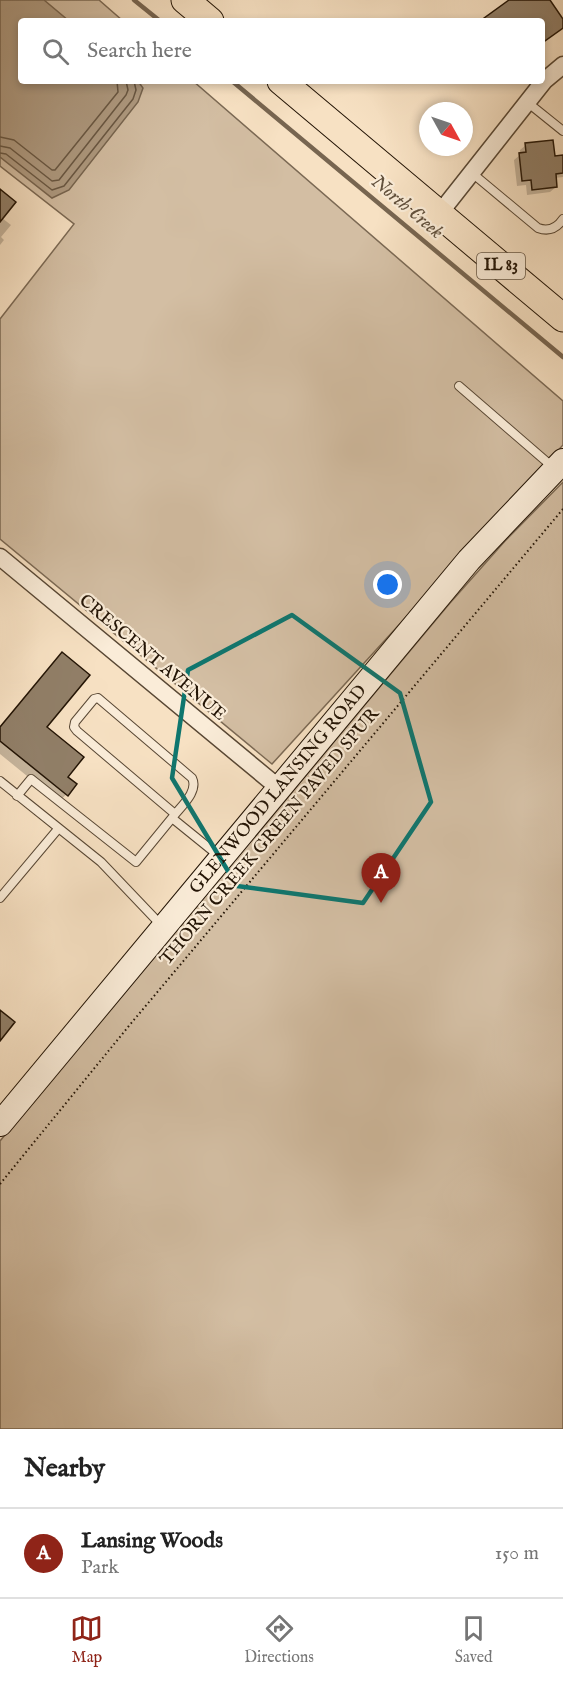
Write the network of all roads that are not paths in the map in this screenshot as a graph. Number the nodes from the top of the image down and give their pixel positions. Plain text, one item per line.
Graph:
1 (185, 0) edge
2 (206, 18) edge
3 (563, 64) edge
4 (545, 80) edge
5 (285, 84) edge
6 (542, 84) edge
7 (527, 102) junction
8 (563, 131) edge
9 (472, 173) junction
10 (439, 214) junction
11 (562, 221) edge
12 (563, 318) edge
13 (459, 386) dead end
14 (559, 465) edge
15 (0, 557) edge
16 (0, 782) edge
17 (279, 788) junction
18 (18, 796) junction
19 (173, 816) junction
20 (58, 829) junction
21 (221, 858) junction
22 (0, 898) edge
23 (164, 928) junction
24 (3, 1115) edge

1 - 2 main road
3 - 4 street
5 - 10 main road, IL 83
6 - 7 street
7 - 8 lane
7 - 9 street
9 - 10 street
9 - 11 lane
10 - 12 main road, IL 83
13 - 14 lane
14 - 17 main road, GLENWOOD LANSING ROAD
15 - 17 street, CRESCENT AVENUE
16 - 18 lane
17 - 21 main road, GLENWOOD LANSING ROAD
18 - 19 lane
18 - 20 lane
19 - 19 lane
19 - 21 lane
20 - 22 lane
20 - 23 lane
21 - 23 main road, GLENWOOD LANSING ROAD
23 - 24 main road, GLENWOOD LANSING ROAD

